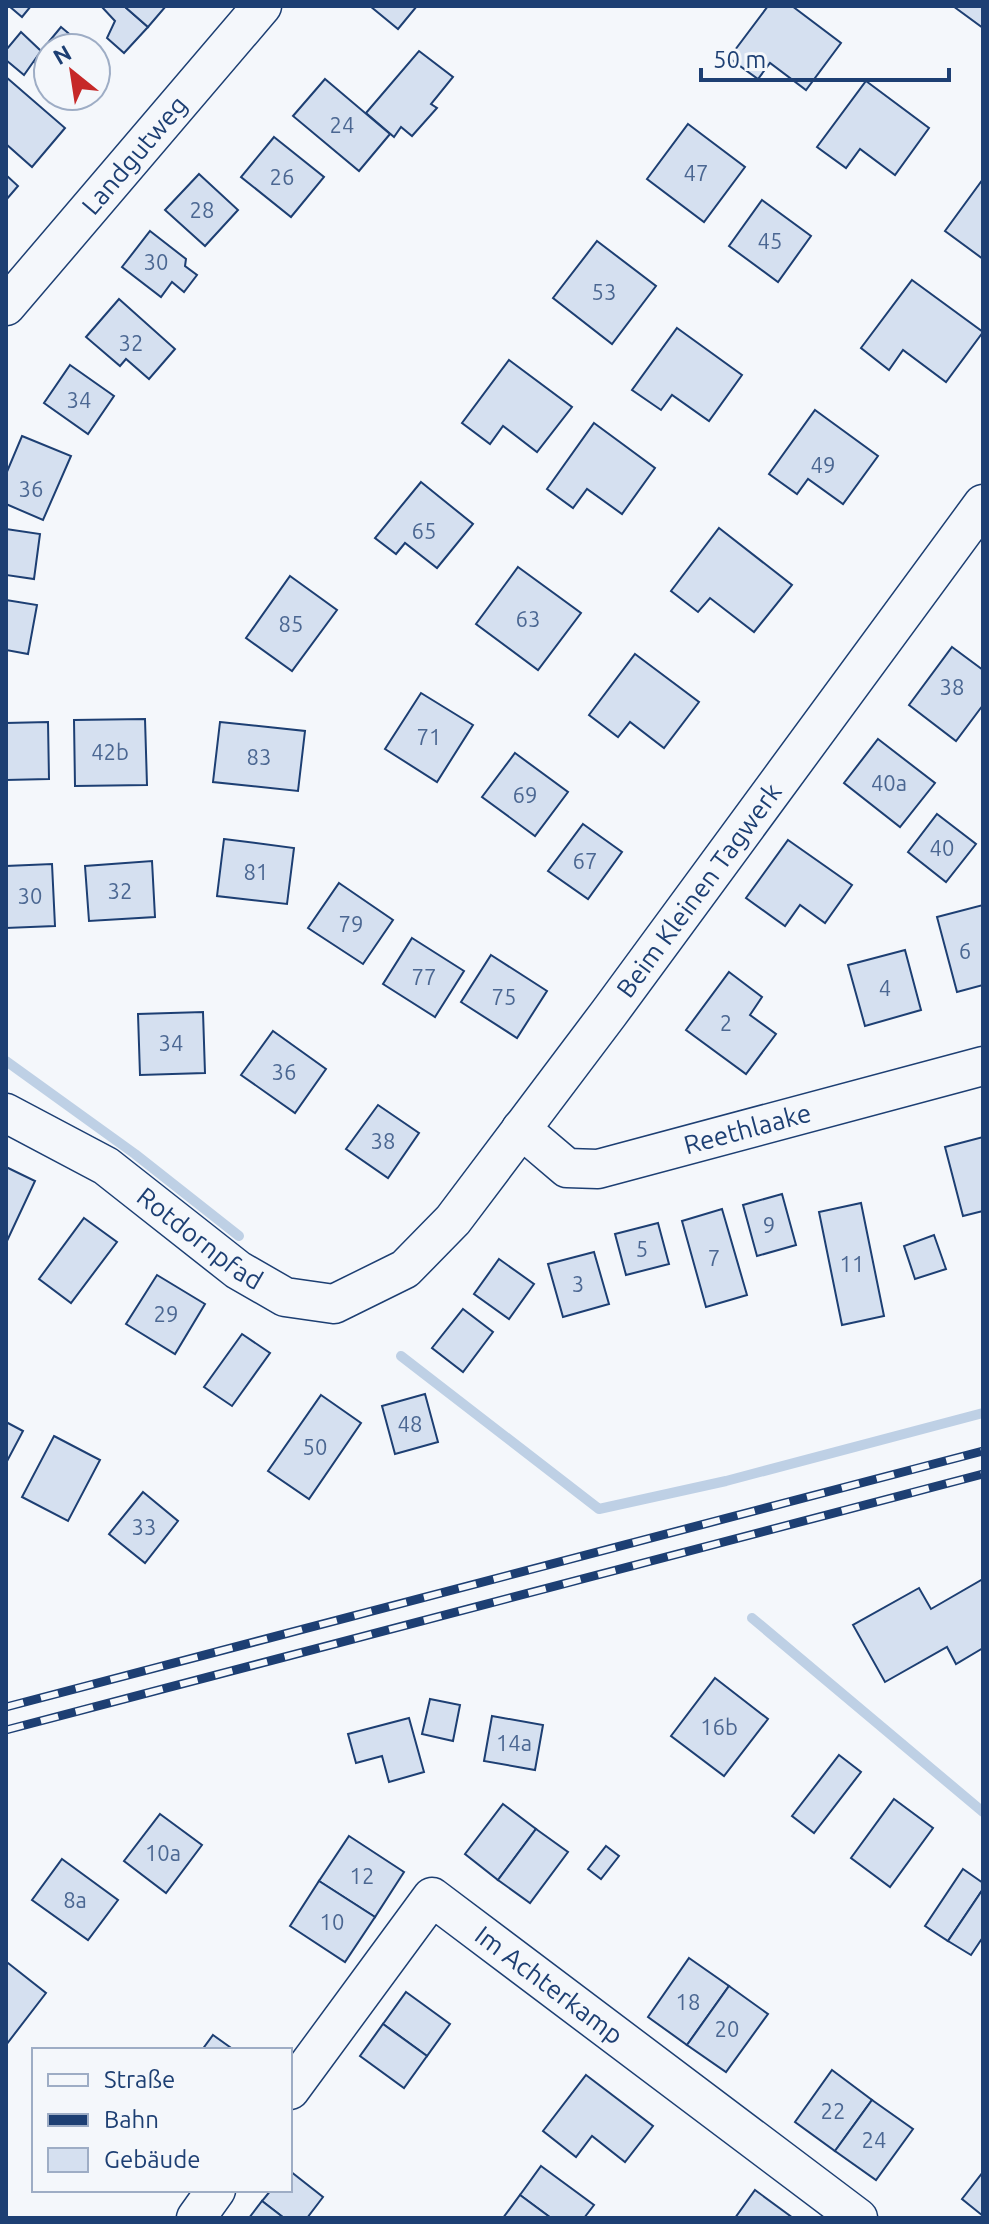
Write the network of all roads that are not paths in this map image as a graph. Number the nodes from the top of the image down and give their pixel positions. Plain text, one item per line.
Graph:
1 (262, 6) edge
2 (6, 306) edge
3 (983, 504) edge
4 (983, 1066) edge
5 (6, 1113) edge
6 (521, 1129) junction
7 (405, 1269) joint
8 (292, 2087) edge
9 (215, 2192) edge
10 (196, 2218) edge
11 (858, 2218) edge

1 - 2 street, Landgutweg
3 - 6 street, Beim Kleinen Tagwerk
4 - 6 street, Reethlaake
5 - 7 street, Rotdornpfad
6 - 7 street, Beim Kleinen Tagwerk
8 - 11 street, Im Achterkamp
9 - 10 street

